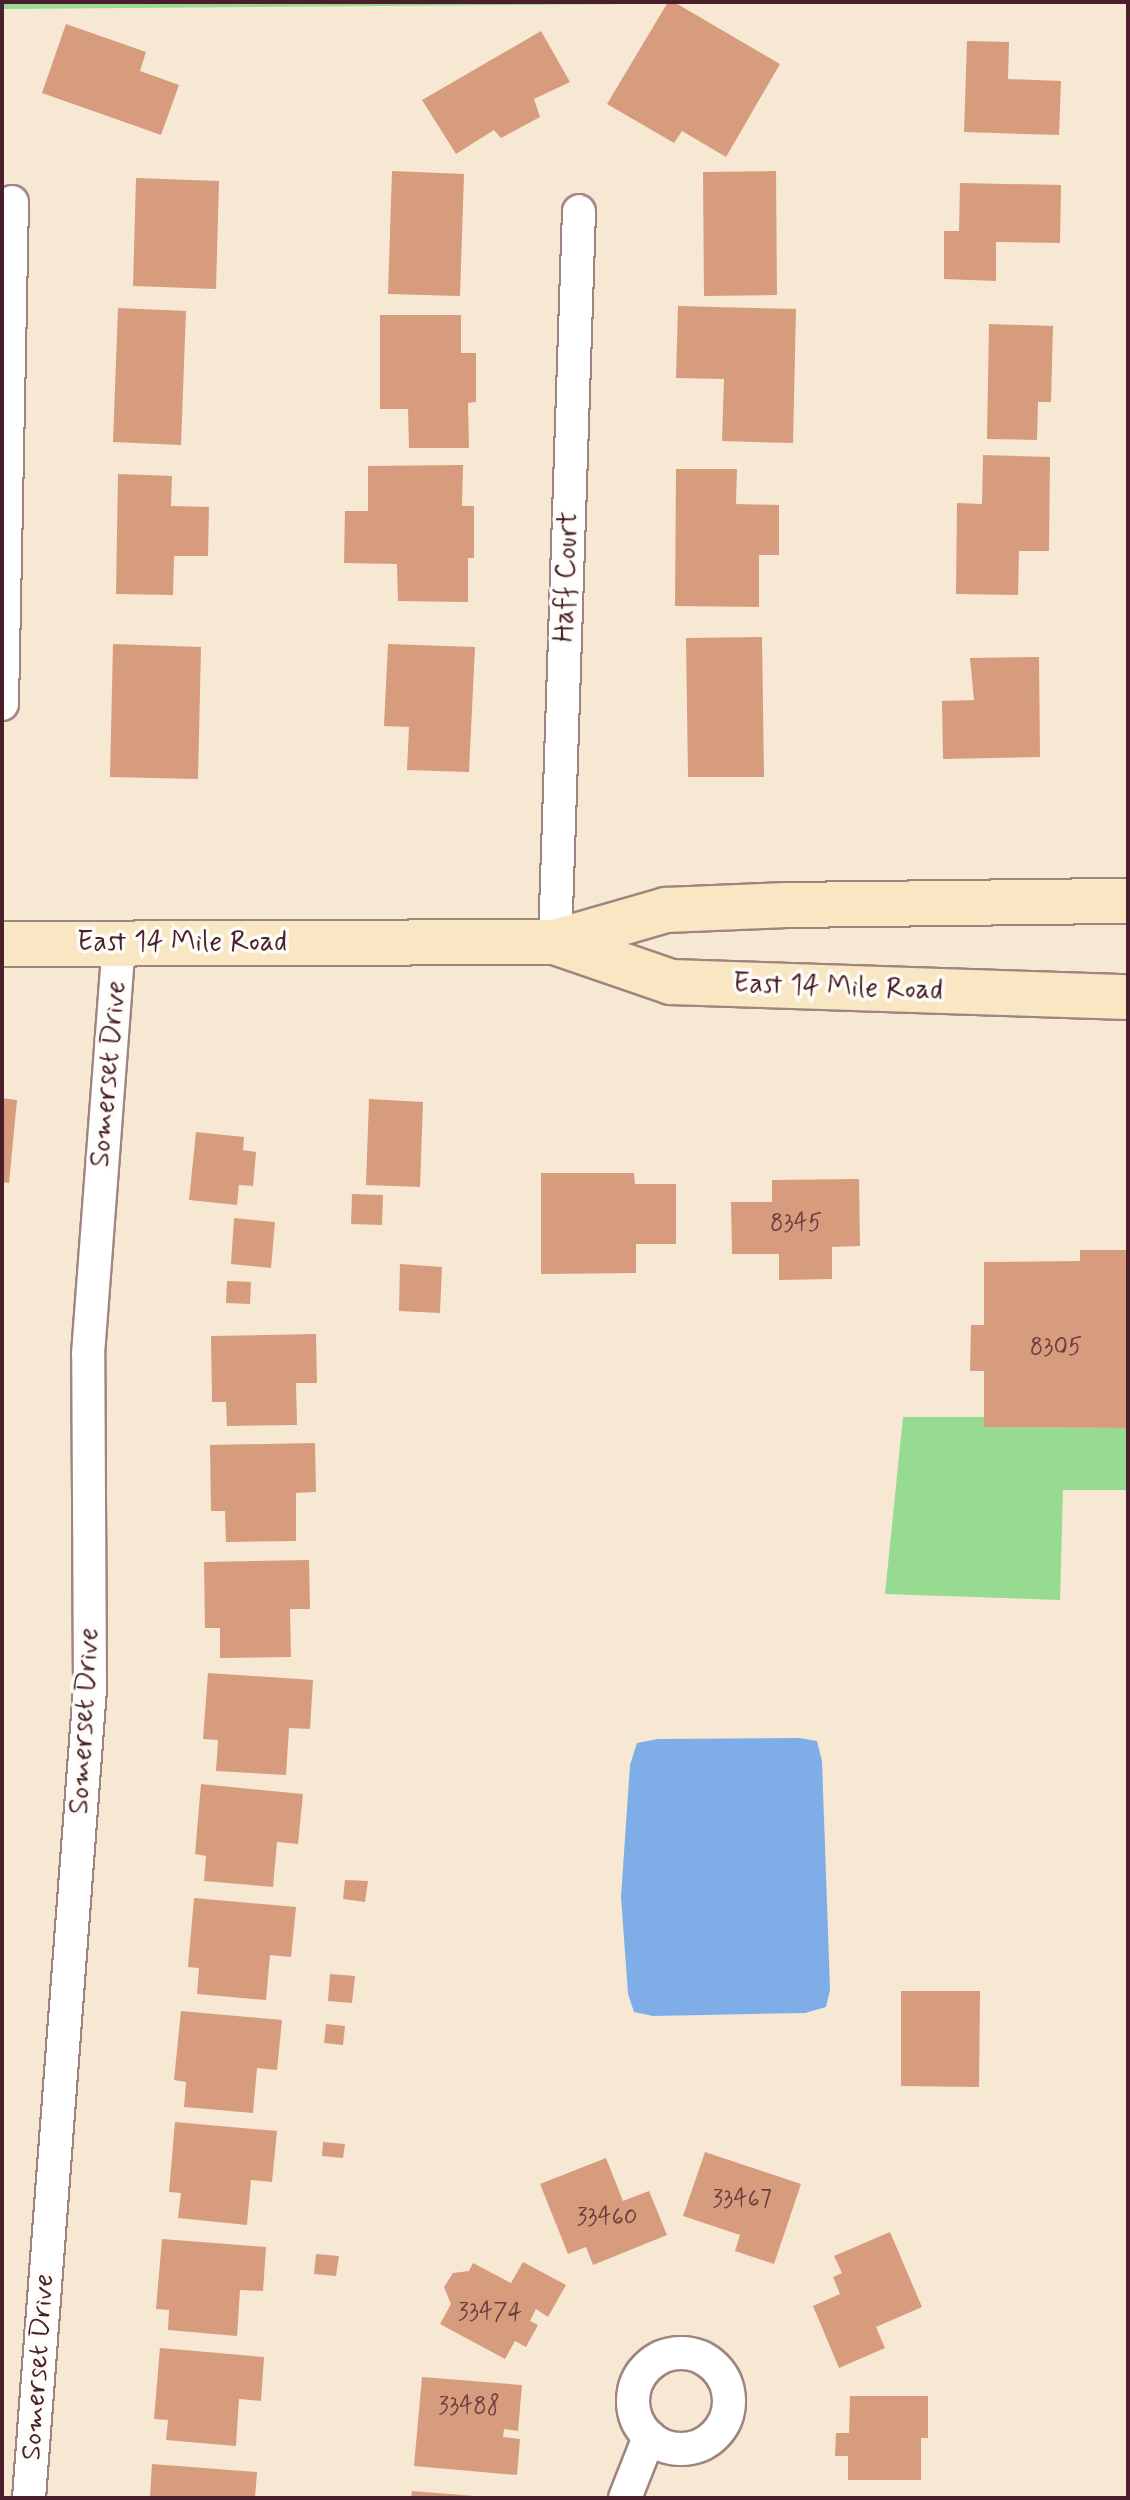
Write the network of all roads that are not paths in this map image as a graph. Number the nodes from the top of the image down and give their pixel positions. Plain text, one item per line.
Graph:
1 (12, 202) dead end
2 (579, 211) dead end
3 (2, 704) edge
4 (1128, 901) edge
5 (555, 942) junction
6 (119, 943) junction
7 (2, 944) edge
8 (1128, 997) edge
9 (649, 2437) dead end
10 (29, 2498) edge
11 (625, 2498) edge

1 - 3 street
2 - 5 street, Haff Court
4 - 5 main road, East 14 Mile Road
5 - 6 main road, East 14 Mile Road
5 - 8 main road, East 14 Mile Road
6 - 7 main road, East 14 Mile Road
6 - 10 street, Somerset Drive
9 - 11 street

